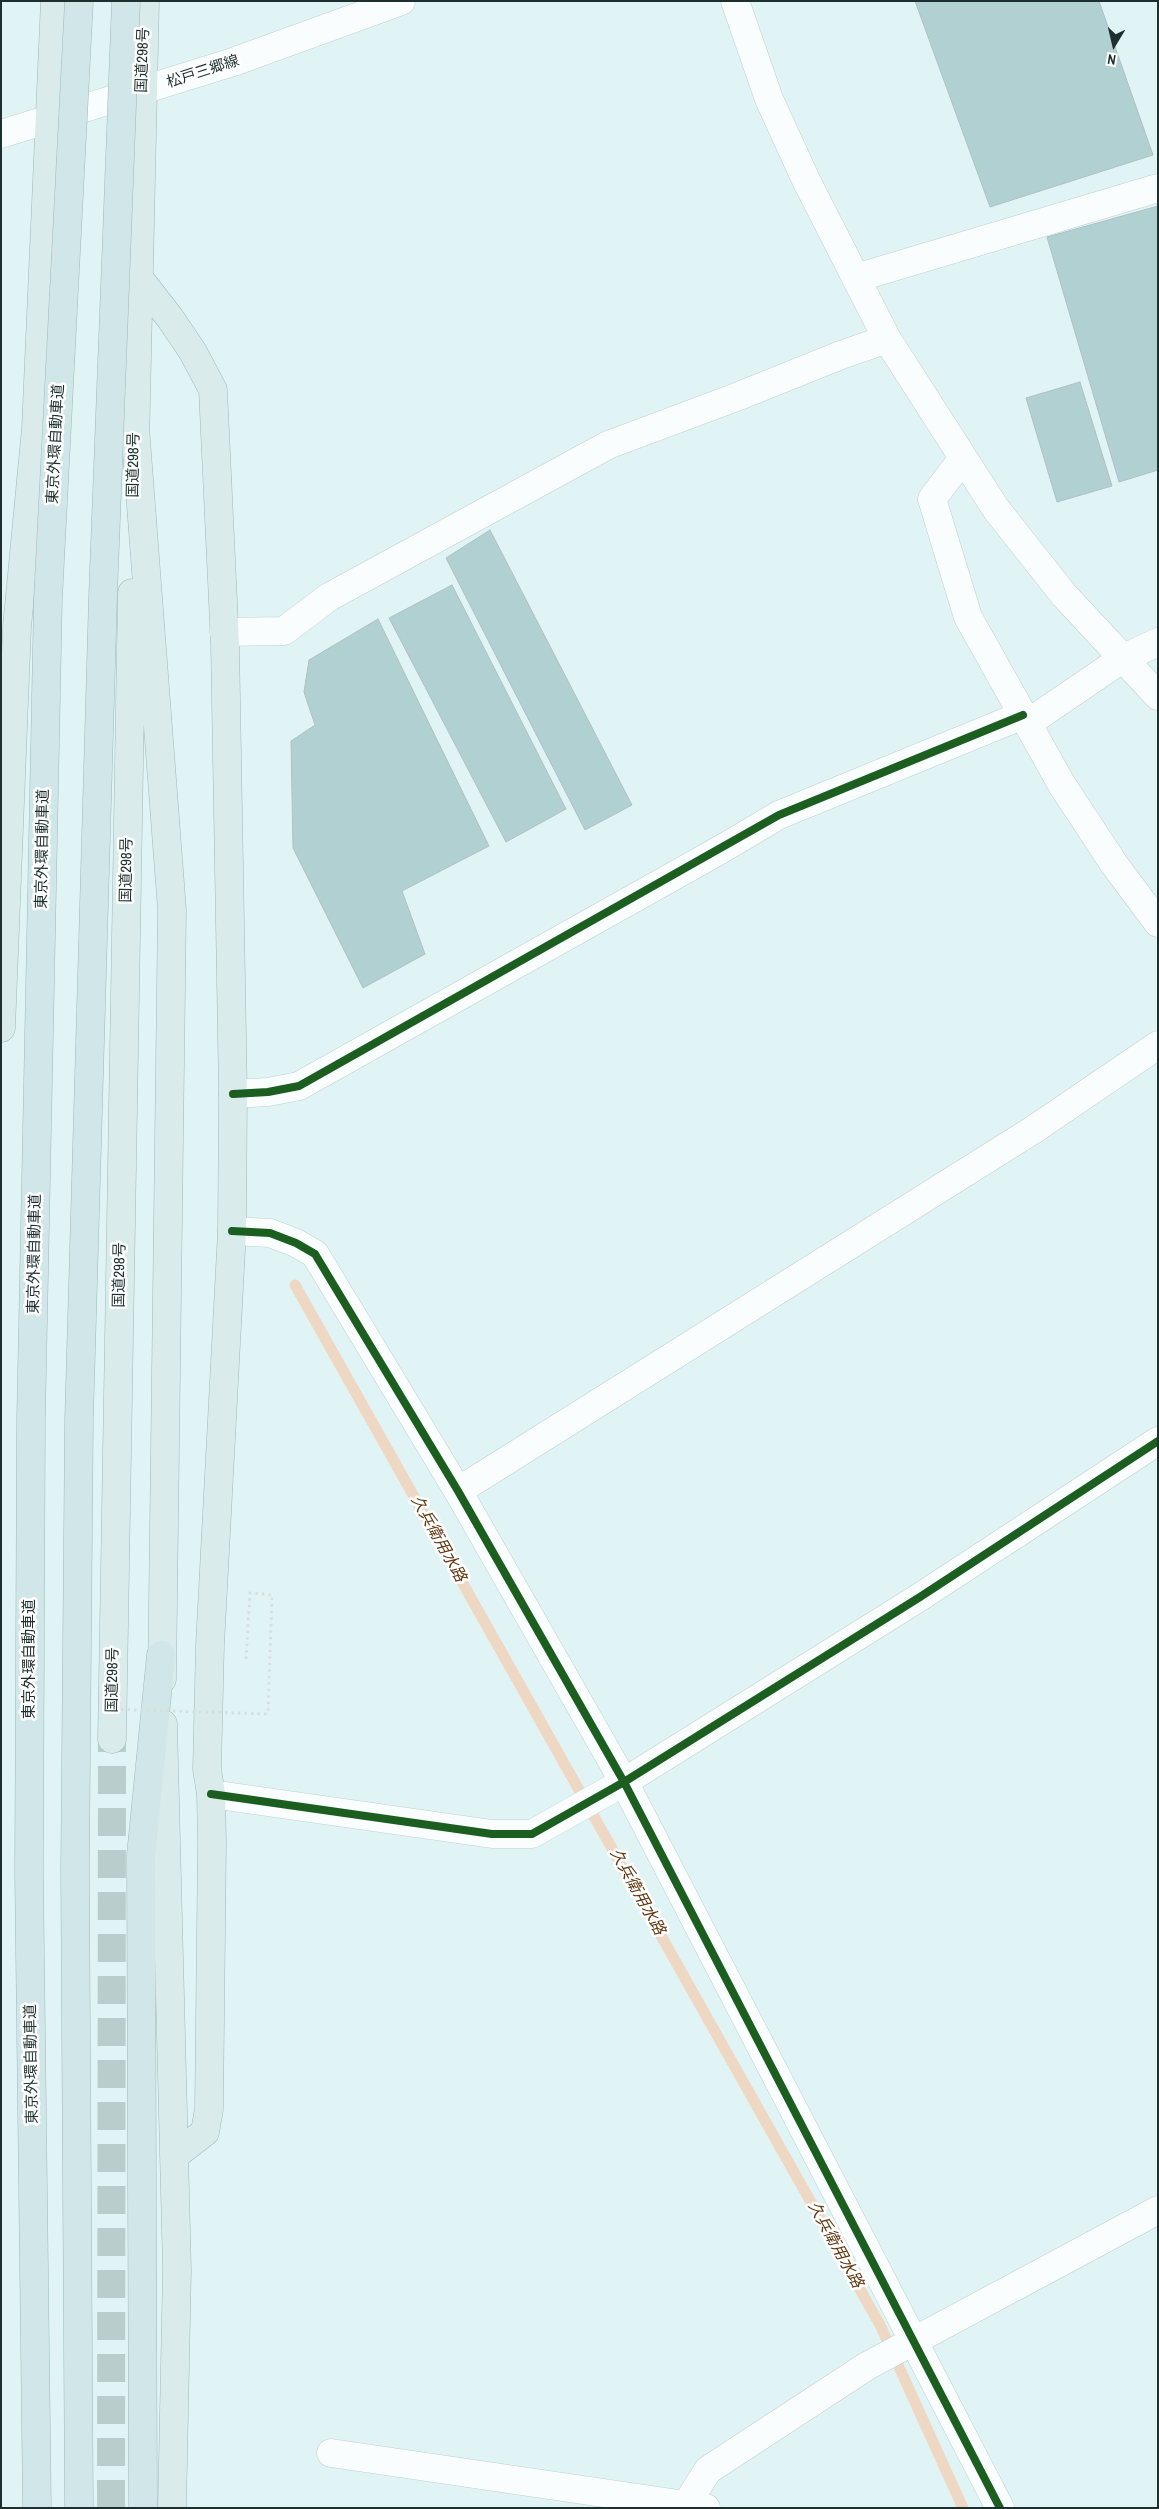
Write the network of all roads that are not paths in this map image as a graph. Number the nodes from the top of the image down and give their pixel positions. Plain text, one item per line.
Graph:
1 (56, 1) edge
2 (79, 1) edge
3 (126, 1) edge
4 (145, 1) edge
5 (402, 1) edge
6 (735, 1) edge
7 (142, 92) junction
8 (50, 120) junction
9 (1, 134) edge
10 (1158, 188) edge
11 (138, 277) junction
12 (856, 278) junction
13 (887, 339) junction
14 (135, 427) junction
15 (963, 458) junction
16 (17, 627) junction
17 (224, 632) junction
18 (1158, 642) edge
19 (1, 651) edge
20 (1122, 659) junction
21 (1158, 696) edge
22 (1025, 719) junction
23 (1158, 923) edge
24 (2, 989) edge
25 (1, 1028) edge
26 (1158, 1045) edge
27 (233, 1094) junction
28 (232, 1231) junction
29 (1158, 1441) edge
30 (458, 1491) junction
31 (162, 1655) junction
32 (112, 1738) tunnel mouth
33 (624, 1782) junction
34 (211, 1794) junction
35 (174, 2156) junction
36 (1158, 2210) edge
37 (913, 2341) junction
38 (331, 2453) dead end
39 (691, 2507) edge
40 (37, 2508) edge
41 (79, 2508) edge
42 (143, 2508) edge
43 (172, 2508) edge
44 (1000, 2508) edge

1 - 8 highway
2 - 40 highway, 東京外環自動車道, bridge
3 - 41 highway, bridge
4 - 7 highway, 国道298号
5 - 7 street, 松戸三郷線
6 - 12 street
7 - 8 street, 松戸三郷線
7 - 11 highway, 国道298号
8 - 9 street, 松戸三郷線
8 - 16 highway
10 - 12 street
11 - 14 highway, 国道298号
11 - 17 highway
12 - 13 street
13 - 15 street
13 - 17 street
14 - 31 highway
14 - 32 highway, 国道298号
15 - 20 street
15 - 22 street
16 - 19 highway
16 - 24 highway
17 - 27 highway
18 - 20 street
20 - 21 street
20 - 22 street
22 - 23 street
22 - 27 street
24 - 25 highway
26 - 30 street
27 - 28 highway
28 - 30 street
28 - 34 highway
29 - 33 street
30 - 33 street
31 - 35 highway
31 - 42 highway
33 - 34 street
33 - 37 street
34 - 35 highway
35 - 43 highway
36 - 37 street
37 - 39 street
37 - 44 street
38 - 39 street

